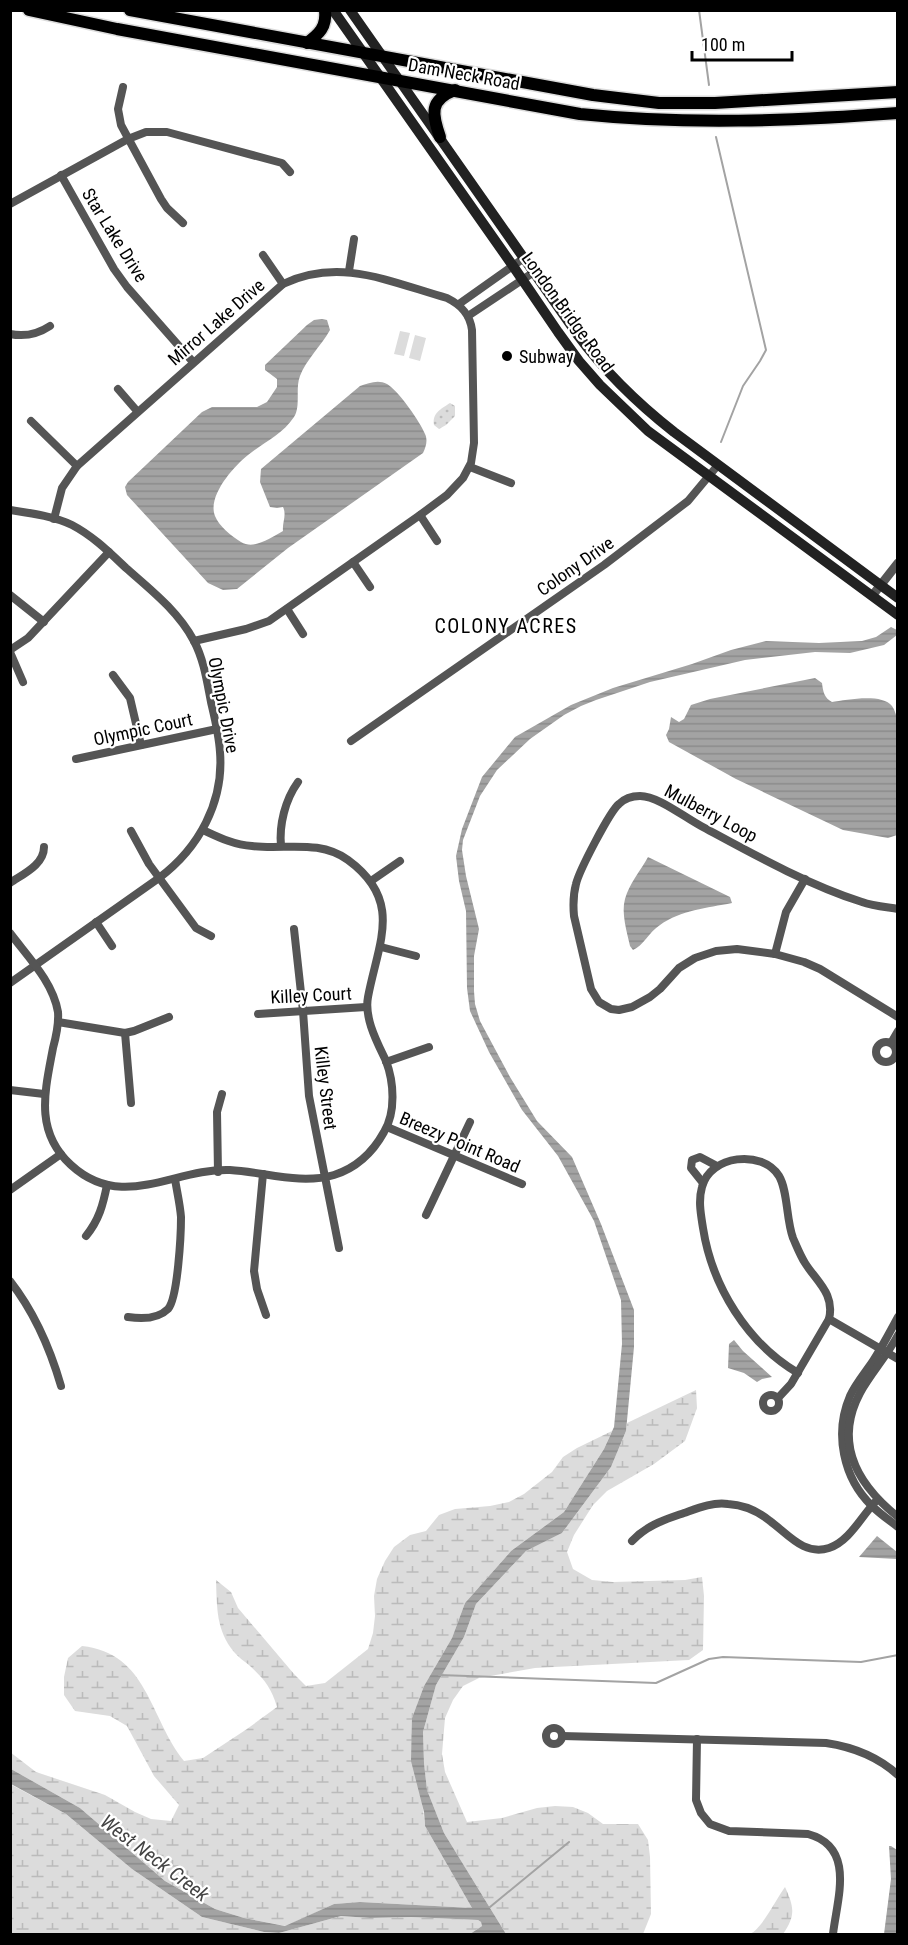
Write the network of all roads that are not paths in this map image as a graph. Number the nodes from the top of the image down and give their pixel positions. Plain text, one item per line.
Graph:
1 (30, 10) edge
2 (130, 10) edge
3 (325, 10) edge
4 (333, 10) edge
5 (350, 10) edge
6 (307, 43) junction
7 (364, 54) junction
8 (382, 58) junction
9 (381, 78) junction
10 (398, 80) junction
11 (123, 87) dead end
12 (455, 90) junction
13 (897, 92) edge
14 (897, 113) edge
15 (440, 137) junction
16 (128, 139) junction
17 (290, 172) dead end
18 (61, 175) junction
19 (10, 204) edge
20 (183, 223) dead end
21 (354, 239) dead end
22 (263, 255) dead end
23 (524, 258) junction
24 (513, 266) junction
25 (349, 271) junction
26 (534, 272) junction
27 (523, 280) junction
28 (283, 284) junction
29 (459, 304) junction
30 (468, 316) junction
31 (50, 326) dead end
32 (10, 334) edge
33 (193, 362) junction
34 (118, 389) dead end
35 (137, 411) junction
36 (31, 421) dead end
37 (718, 465) junction
38 (77, 466) junction
39 (470, 467) junction
40 (708, 476) junction
41 (512, 483) dead end
42 (10, 510) edge
43 (420, 515) junction
44 (54, 519) junction
45 (437, 540) dead end
46 (109, 552) junction
47 (353, 562) junction
48 (897, 562) edge
49 (880, 586) junction
50 (370, 587) dead end
51 (10, 595) edge
52 (872, 596) junction
53 (897, 598) edge
54 (287, 609) junction
55 (897, 615) edge
56 (44, 622) junction
57 (303, 634) dead end
58 (194, 641) junction
59 (10, 651) edge
60 (113, 675) dead end
61 (23, 682) dead end
62 (217, 729) junction
63 (351, 741) dead end
64 (141, 745) junction
65 (76, 759) dead end
66 (298, 783) dead end
67 (203, 830) junction
68 (131, 831) dead end
69 (281, 846) junction
70 (44, 847) dead end
71 (400, 861) dead end
72 (159, 878) junction
73 (805, 879) junction
74 (370, 881) junction
75 (10, 883) edge
76 (897, 909) edge
77 (96, 922) junction
78 (294, 929) dead end
79 (10, 933) edge
80 (211, 936) dead end
81 (112, 946) dead end
82 (381, 947) junction
83 (776, 954) junction
84 (416, 956) dead end
85 (34, 966) junction
86 (10, 983) edge
87 (366, 1007) junction
88 (303, 1011) junction
89 (258, 1014) dead end
90 (169, 1017) dead end
91 (897, 1017) edge
92 (58, 1022) junction
93 (897, 1031) edge
94 (125, 1033) junction
95 (891, 1043) dead end
96 (429, 1047) dead end
97 (386, 1062) junction
98 (10, 1090) edge
99 (44, 1094) junction
100 (222, 1094) dead end
101 (131, 1104) dead end
102 (470, 1122) dead end
103 (387, 1127) junction
104 (61, 1154) junction
105 (453, 1156) junction
106 (717, 1166) junction
107 (218, 1172) junction
108 (263, 1174) junction
109 (325, 1176) junction
110 (175, 1179) junction
111 (703, 1183) junction
112 (522, 1184) dead end
113 (107, 1185) junction
114 (10, 1190) edge
115 (426, 1215) dead end
116 (86, 1236) dead end
117 (339, 1248) dead end
118 (10, 1281) edge
119 (266, 1315) dead end
120 (128, 1317) dead end
121 (897, 1317) edge
122 (830, 1319) junction
123 (897, 1335) edge
124 (884, 1351) junction
125 (897, 1359) edge
126 (798, 1373) junction
127 (61, 1386) dead end
128 (778, 1398) dead end
129 (874, 1503) junction
130 (897, 1517) edge
131 (897, 1527) edge
132 (632, 1541) dead end
133 (562, 1736) dead end
134 (697, 1739) junction
135 (897, 1775) edge
136 (833, 1935) edge

1 - 9 main road, Dam Neck Road
2 - 6 main road, Dam Neck Road
3 - 6 main road
4 - 7 main road, London Bridge Road
5 - 8 main road, London Bridge Road
6 - 7 main road, Dam Neck Road
7 - 8 main road, Dam Neck Road
7 - 9 main road, London Bridge Road
8 - 10 main road, London Bridge Road
8 - 13 main road, Dam Neck Road
9 - 10 main road, Dam Neck Road
9 - 24 main road, London Bridge Road
10 - 12 main road, Dam Neck Road
10 - 15 main road, London Bridge Road
11 - 16 street
12 - 14 main road, Dam Neck Road
12 - 15 main road
15 - 23 main road, London Bridge Road
16 - 17 street
16 - 18 street
16 - 20 street
18 - 19 street
18 - 33 street, Star Lake Drive
21 - 25 street
22 - 28 street
23 - 24 street
23 - 26 main road, London Bridge Road
24 - 27 main road, London Bridge Road
24 - 29 street
25 - 28 street, Mirror Lake Drive
25 - 29 street, Mirror Lake Drive
26 - 27 street
26 - 37 main road, London Bridge Road
27 - 30 street
27 - 40 main road, London Bridge Road
28 - 33 street, Mirror Lake Drive
29 - 30 street
30 - 39 street
31 - 32 street
33 - 35 street, Mirror Lake Drive
34 - 35 street
35 - 38 street, Mirror Lake Drive
36 - 38 street
37 - 40 street, Colony Drive
37 - 49 main road, London Bridge Road
38 - 44 street, Mirror Lake Drive
39 - 41 street
39 - 43 street
40 - 52 main road, London Bridge Road
40 - 63 street, Colony Drive
42 - 44 street, Olympic Drive
43 - 45 street
43 - 47 street
44 - 46 street, Olympic Drive
46 - 56 street
46 - 58 street, Olympic Drive
47 - 50 street
47 - 54 street
48 - 49 street
49 - 52 street
49 - 53 main road, London Bridge Road
51 - 56 street
52 - 55 main road, London Bridge Road
54 - 57 street
54 - 58 street
56 - 59 street
58 - 62 street, Olympic Drive
59 - 61 street
60 - 64 street
62 - 64 street, Olympic Court
62 - 67 street, Olympic Drive
64 - 65 street, Olympic Court
66 - 69 street
67 - 69 street
67 - 72 street, Olympic Drive
68 - 72 street
69 - 74 street
70 - 75 street
71 - 74 street
72 - 77 street, Olympic Drive
72 - 80 street
73 - 76 street, Mulberry Loop
73 - 83 street
73 - 83 street, Mulberry Loop
74 - 82 street
77 - 81 street
77 - 85 street, Olympic Drive
78 - 88 street, Killey Street
79 - 85 street
82 - 84 street
82 - 87 street
83 - 91 street, Mulberry Loop
85 - 86 street, Olympic Drive
85 - 92 street
87 - 88 street, Killey Court
87 - 97 street
88 - 89 street, Killey Court
88 - 109 street, Killey Street
90 - 94 street
92 - 94 street
92 - 99 street
93 - 95 street
94 - 101 street
96 - 97 street
97 - 103 street
98 - 99 street
99 - 104 street
100 - 107 street
102 - 105 street
103 - 105 street, Breezy Point Road
103 - 109 street
104 - 113 street
104 - 114 street
105 - 112 street, Breezy Point Road
105 - 115 street
106 - 111 street
106 - 111 street
106 - 122 street
107 - 108 street
107 - 110 street
108 - 109 street
108 - 119 street
109 - 117 street, Killey Street
110 - 113 street
110 - 120 street
111 - 126 street
113 - 116 street
118 - 127 street
121 - 124 street
122 - 124 street
122 - 126 street
123 - 124 street
124 - 125 street
124 - 129 street
126 - 128 street
129 - 130 street
129 - 131 street
129 - 132 street
133 - 134 street
134 - 135 street
134 - 136 street

